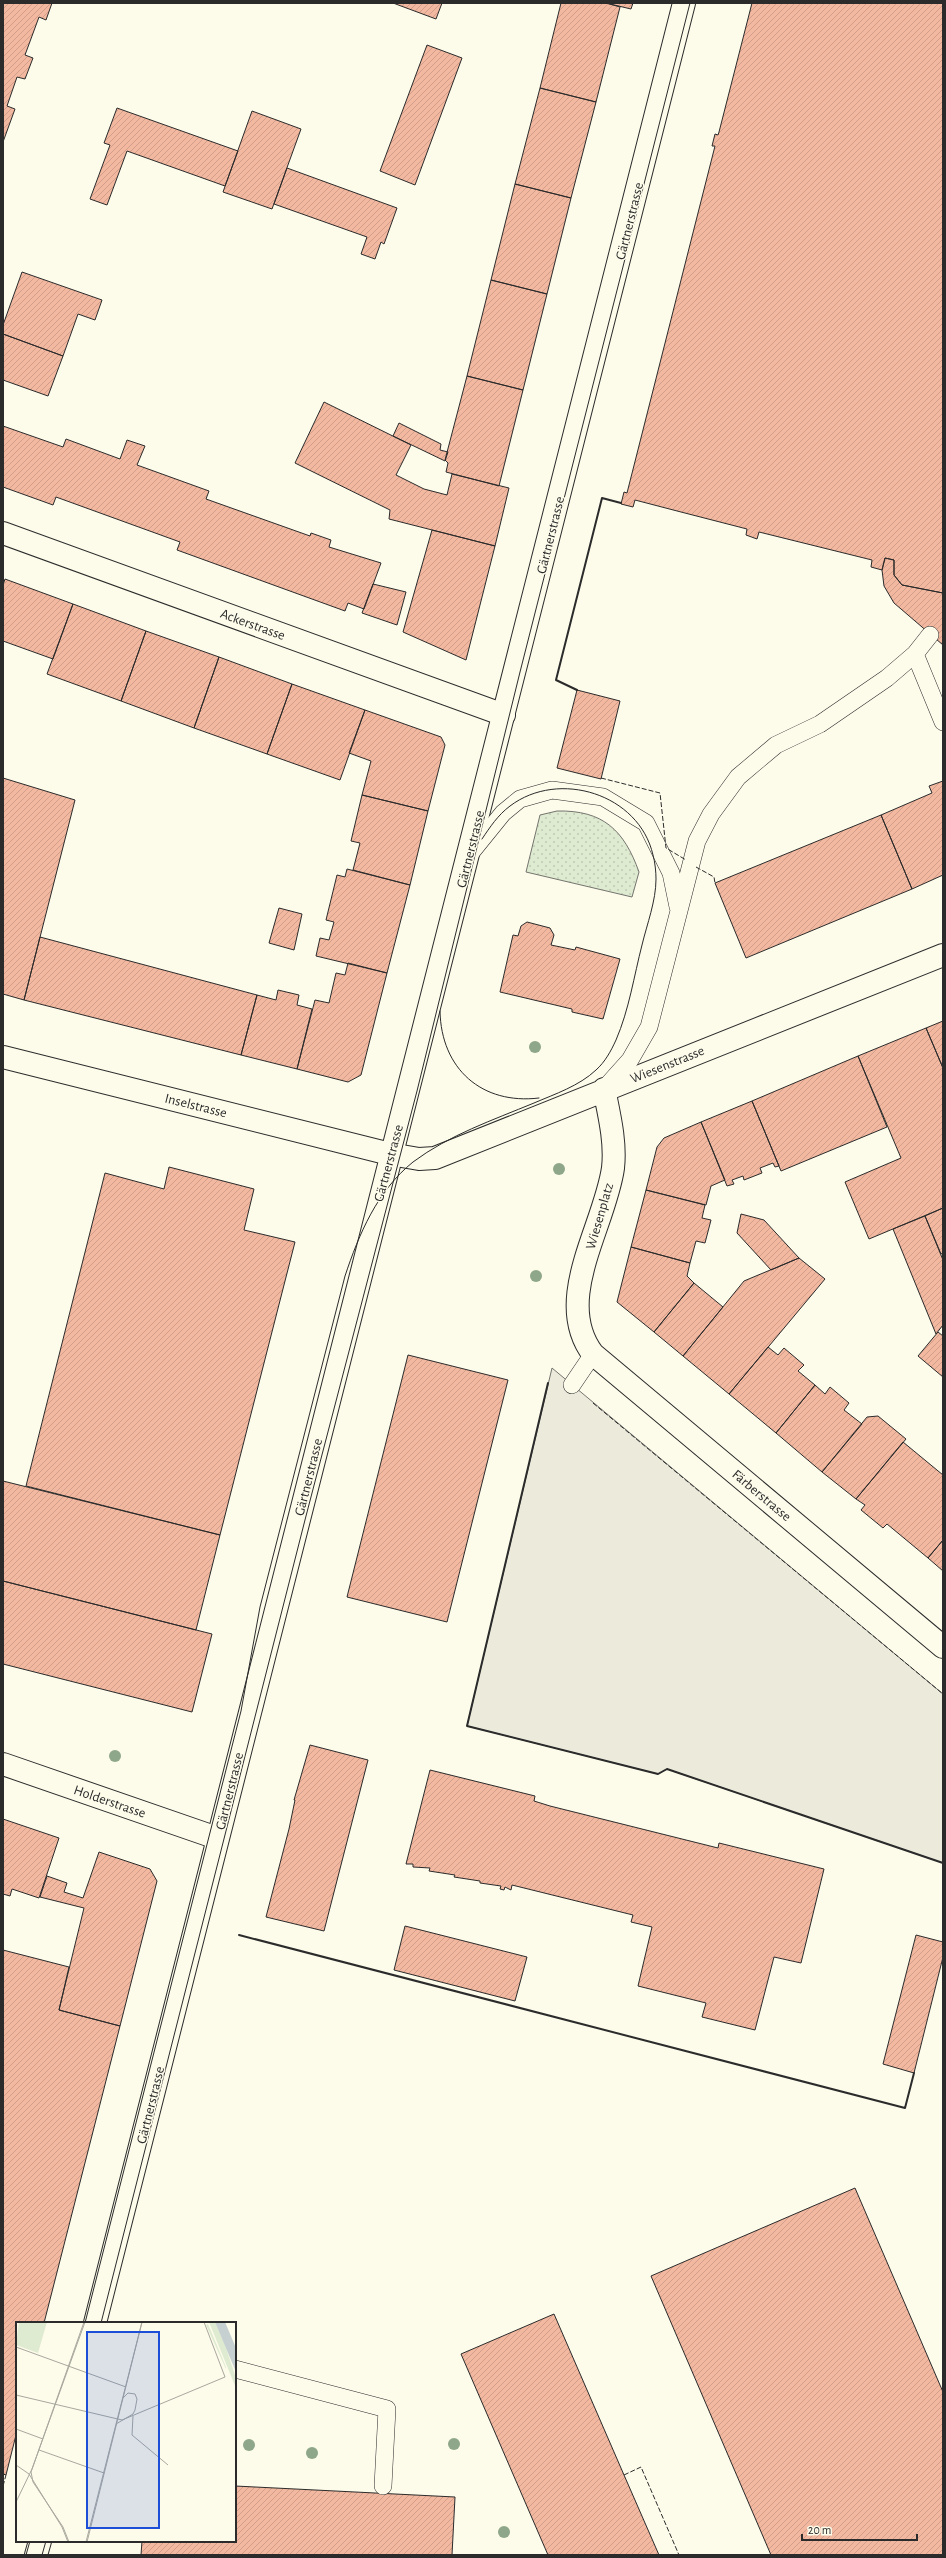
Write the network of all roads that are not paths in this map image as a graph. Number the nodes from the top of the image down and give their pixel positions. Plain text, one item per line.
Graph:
1 (684, 3) edge
2 (3, 533) edge
3 (930, 635) dead end
4 (915, 654) junction
5 (504, 716) junction
6 (943, 722) edge
7 (468, 857) junction
8 (679, 913) junction
9 (943, 955) edge
10 (3, 1057) edge
11 (604, 1089) junction
12 (390, 1154) junction
13 (588, 1348) junction
14 (572, 1385) dead end
15 (943, 1647) edge
16 (3, 1764) edge
17 (217, 1838) junction
18 (95, 2322) edge
19 (236, 2369) edge
20 (383, 2486) dead end
21 (40, 2542) edge
22 (36, 2555) edge

1 - 5 street, Gärtnerstrasse
2 - 5 street, Ackerstrasse
3 - 4 lane
4 - 6 lane
4 - 8 lane
5 - 7 street, Gärtnerstrasse
7 - 8 lane
7 - 12 street, Gärtnerstrasse
8 - 11 lane
9 - 11 street, Wiesenstrasse
10 - 12 street, Inselstrasse
11 - 12 street, Wiesenstrasse
11 - 13 street, Wiesenplatz
12 - 17 street, Gärtnerstrasse
13 - 14 lane
13 - 15 street, Färberstrasse
16 - 17 street, Holderstrasse
17 - 18 street, Gärtnerstrasse
19 - 20 lane
21 - 22 street

